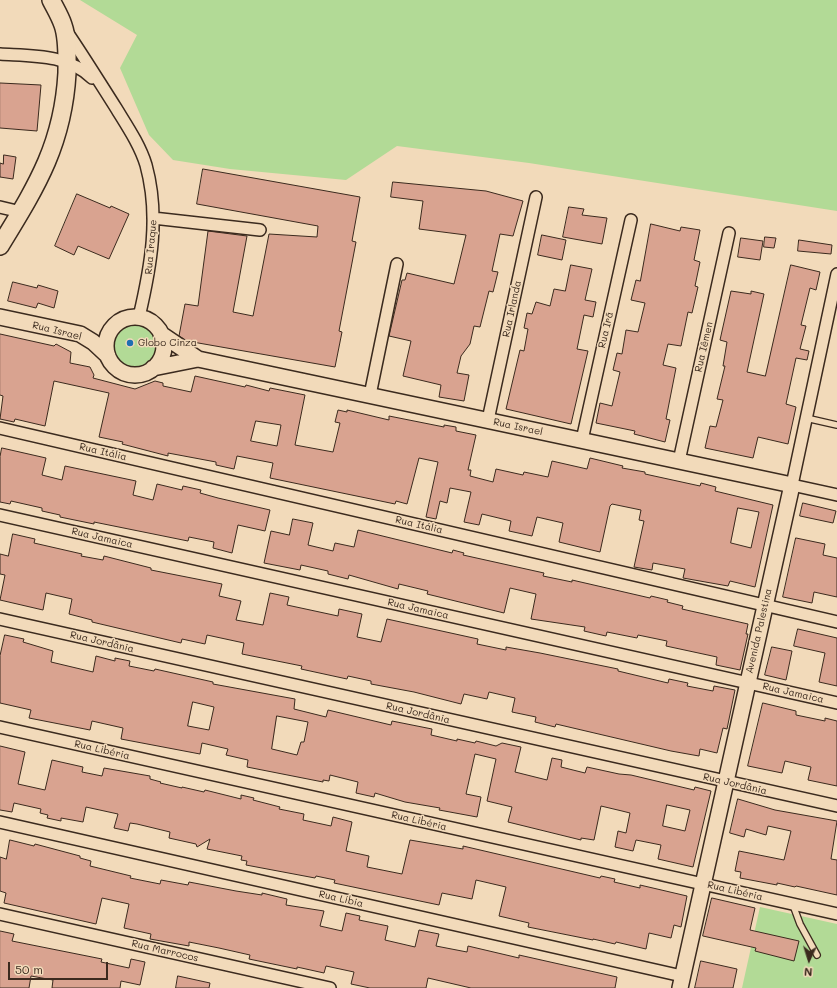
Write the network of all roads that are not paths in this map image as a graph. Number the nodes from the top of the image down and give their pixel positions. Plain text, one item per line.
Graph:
1 (51, 0) edge
2 (63, 26) junction
3 (0, 54) edge
4 (67, 61) junction
5 (106, 91) junction
6 (536, 197) dead end
7 (0, 207) edge
8 (21, 212) junction
9 (153, 218) junction
10 (631, 220) dead end
11 (260, 230) dead end
12 (729, 233) dead end
13 (0, 246) edge
14 (397, 264) dead end
15 (837, 274) edge
16 (0, 317) edge
17 (139, 317) junction
18 (161, 334) junction
19 (108, 356) junction
20 (198, 359) junction
21 (153, 368) junction
22 (370, 395) junction
23 (806, 418) junction
24 (488, 420) junction
25 (837, 425) edge
26 (0, 428) edge
27 (582, 440) junction
28 (678, 461) junction
29 (792, 485) junction
30 (837, 495) edge
31 (0, 515) edge
32 (765, 605) junction
33 (0, 619) edge
34 (837, 622) edge
35 (748, 683) junction
36 (837, 703) edge
37 (0, 727) edge
38 (726, 782) junction
39 (837, 806) edge
40 (0, 822) edge
41 (703, 884) junction
42 (793, 905) junction
43 (0, 914) edge
44 (837, 914) edge
45 (817, 955) dead end
46 (681, 982) edge
47 (330, 988) edge

1 - 2 main road
2 - 4 main road
2 - 5 street, Rua Iraque
3 - 4 street, Rua Iraque
4 - 5 street, Rua Iraque
4 - 8 main road
5 - 9 street, Rua Iraque
6 - 24 street, Rua Irlanda
7 - 8 street
8 - 13 main road
9 - 11 street
9 - 17 street, Rua Iraque
10 - 27 street, Rua Irã
12 - 28 street, Rua Iêmen
14 - 22 street
15 - 23 street, Avenida Palestina
16 - 19 street, Rua Israel
17 - 18 street
17 - 19 street
18 - 20 street, Rua Israel
18 - 21 street
19 - 21 street
20 - 21 street, Rua Israel
20 - 22 street, Rua Israel
22 - 24 street, Rua Israel
23 - 25 lane
23 - 29 street, Avenida Palestina
24 - 27 street, Rua Israel
26 - 32 street, Rua Itália
27 - 28 street, Rua Israel
28 - 29 street, Rua Israel
29 - 30 street, Rua Israel
29 - 32 street, Avenida Palestina
31 - 35 street, Rua Jamaica
32 - 34 street, Rua Itália
32 - 35 street, Avenida Palestina
33 - 38 street, Rua Jordânia
35 - 36 street, Rua Jamaica
35 - 38 street, Avenida Palestina
37 - 41 street, Rua Libéria
38 - 39 street, Rua Jordânia
38 - 41 street, Avenida Palestina
40 - 46 street, Rua Líbia
41 - 42 street, Rua Libéria
41 - 46 street, Avenida Palestina
42 - 44 street, Rua Libéria
42 - 45 lane
43 - 47 street, Rua Marrocos

